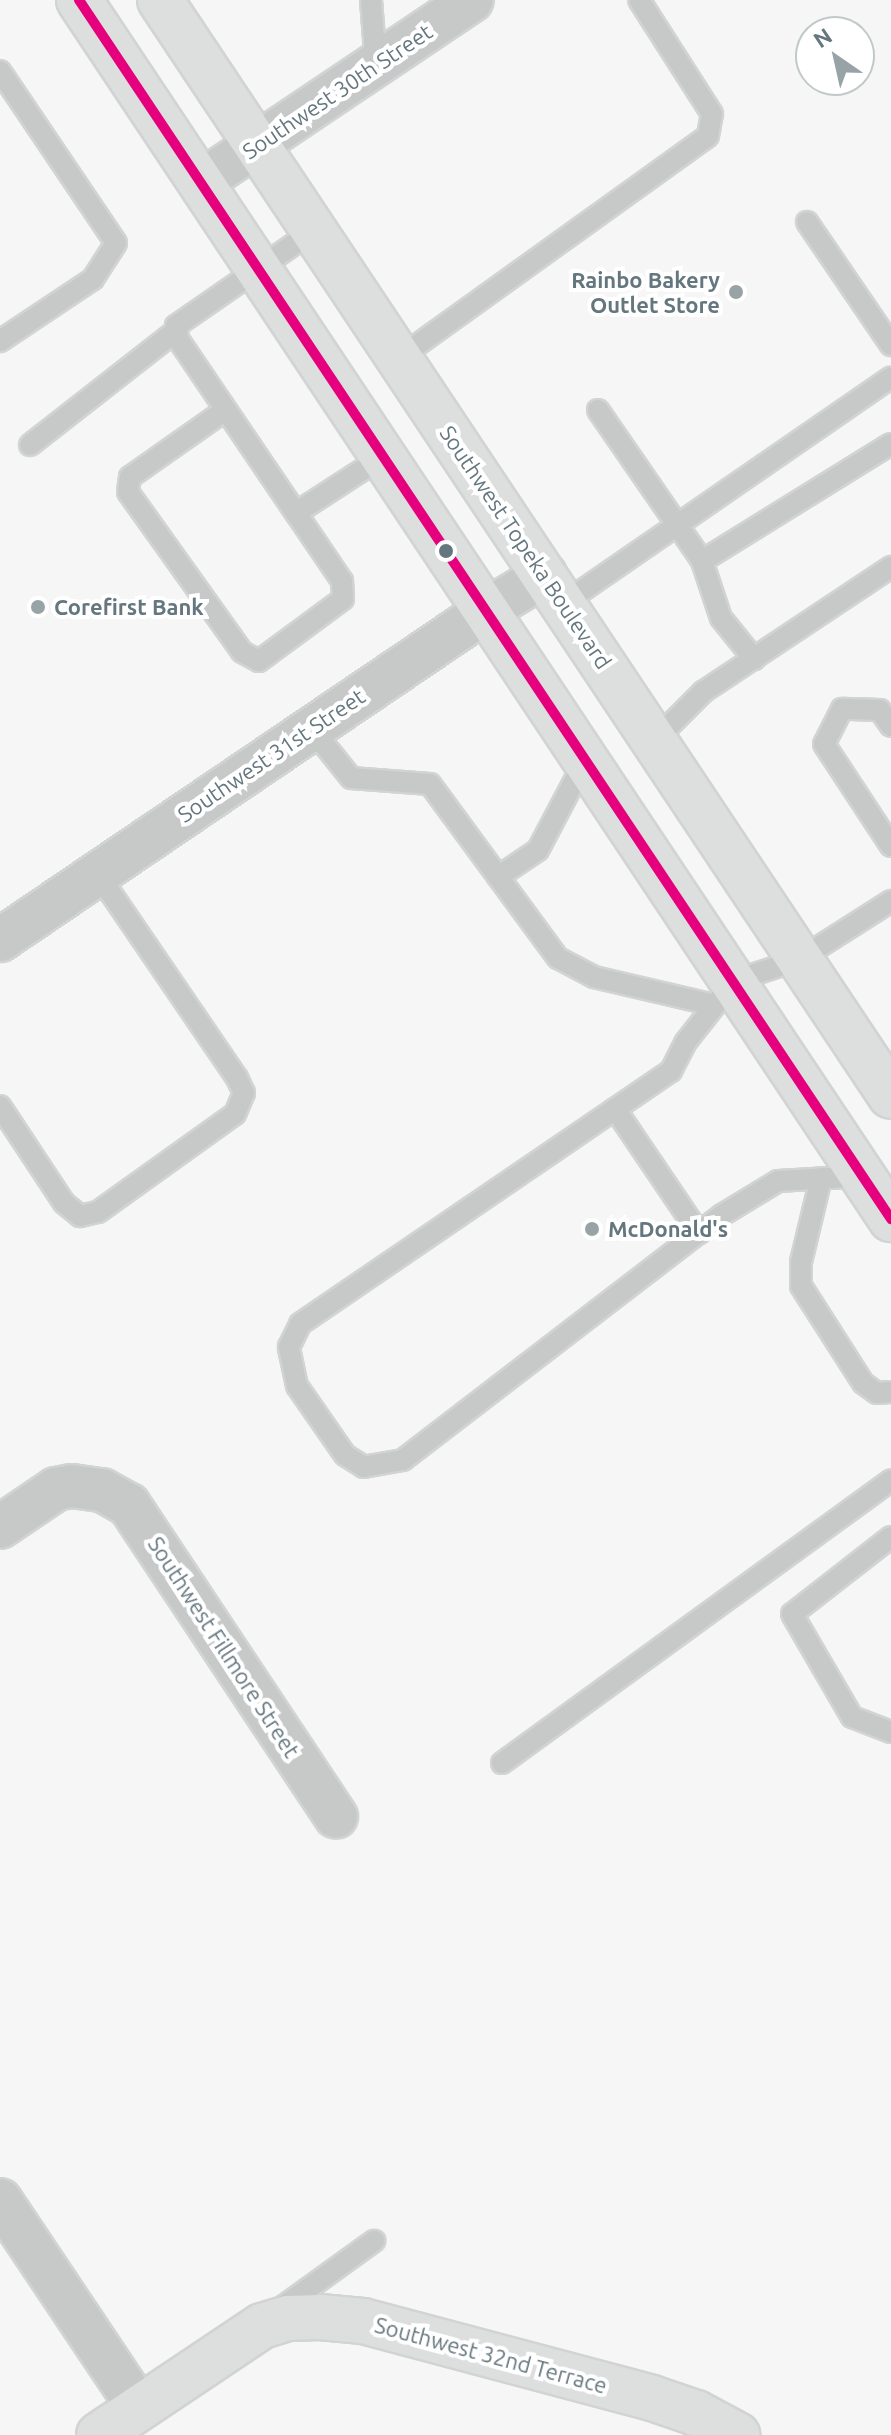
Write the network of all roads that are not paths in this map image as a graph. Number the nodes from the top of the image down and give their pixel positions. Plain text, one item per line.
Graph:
1 (79, 0) edge
2 (160, 0) edge
3 (371, 0) edge
4 (472, 0) edge
5 (639, 0) edge
6 (376, 65) junction
7 (0, 71) edge
8 (257, 145) junction
9 (201, 182) junction
10 (807, 222) dead end
11 (313, 231) junction
12 (259, 268) junction
13 (177, 330) junction
14 (0, 341) edge
15 (891, 345) edge
16 (399, 358) junction
17 (891, 377) edge
18 (598, 410) dead end
19 (224, 411) junction
20 (30, 445) dead end
21 (886, 445) edge
22 (384, 456) junction
23 (296, 513) junction
24 (675, 526) junction
25 (702, 561) junction
26 (891, 567) edge
27 (555, 589) junction
28 (487, 610) junction
29 (754, 659) junction
30 (891, 726) edge
31 (311, 728) junction
32 (655, 740) junction
33 (586, 759) junction
34 (891, 846) edge
35 (97, 873) junction
36 (498, 877) junction
37 (891, 901) edge
38 (0, 940) edge
39 (800, 959) junction
40 (724, 993) junction
41 (891, 1096) edge
42 (0, 1106) edge
43 (615, 1109) junction
44 (842, 1177) junction
45 (891, 1219) edge
46 (699, 1233) junction
47 (891, 1392) edge
48 (891, 1480) edge
49 (0, 1527) edge
50 (891, 1537) edge
51 (891, 1732) edge
52 (502, 1763) dead end
53 (336, 1816) dead end
54 (0, 2200) edge
55 (374, 2241) dead end
56 (240, 2338) junction
57 (139, 2408) junction
58 (99, 2435) edge
59 (737, 2435) edge

1 - 9 main road
2 - 8 main road, Southwest Topeka Boulevard
3 - 6 lane
4 - 6 street, Southwest 30th Street
5 - 16 lane
6 - 8 street, Southwest 30th Street
7 - 14 lane
8 - 9 street, Southwest 30th Street
8 - 11 main road, Southwest Topeka Boulevard
9 - 12 main road
10 - 15 lane
11 - 12 lane
11 - 16 main road, Southwest Topeka Boulevard
12 - 13 lane
12 - 22 main road
13 - 19 lane
13 - 20 lane
16 - 27 main road, Southwest Topeka Boulevard
17 - 24 lane
18 - 24 lane
19 - 23 lane
19 - 23 lane
21 - 25 lane
22 - 23 lane
22 - 28 main road
24 - 25 lane
24 - 27 lane
25 - 29 lane
26 - 29 lane
27 - 28 street, Southwest 31st Street
27 - 32 main road, Southwest Topeka Boulevard
28 - 31 street, Southwest 31st Street
28 - 33 main road
29 - 32 lane
30 - 34 lane
31 - 35 street, Southwest 31st Street
31 - 36 lane
32 - 39 main road, Southwest Topeka Boulevard
33 - 36 lane
33 - 40 main road
35 - 38 street, Southwest 31st Street
35 - 42 lane
36 - 40 lane
37 - 39 lane
39 - 40 lane
39 - 41 main road, Southwest Topeka Boulevard
40 - 43 lane
40 - 44 main road
43 - 46 lane
43 - 46 lane
44 - 45 main road
44 - 46 lane
44 - 47 lane
48 - 52 lane
49 - 53 street, Southwest Fillmore Street
50 - 51 lane
54 - 57 street
55 - 56 lane, Southwest 32nd Terrace
56 - 57 main road, Southwest 32nd Terrace
56 - 59 main road, Southwest 32nd Terrace
57 - 58 main road, Southwest 32nd Terrace

